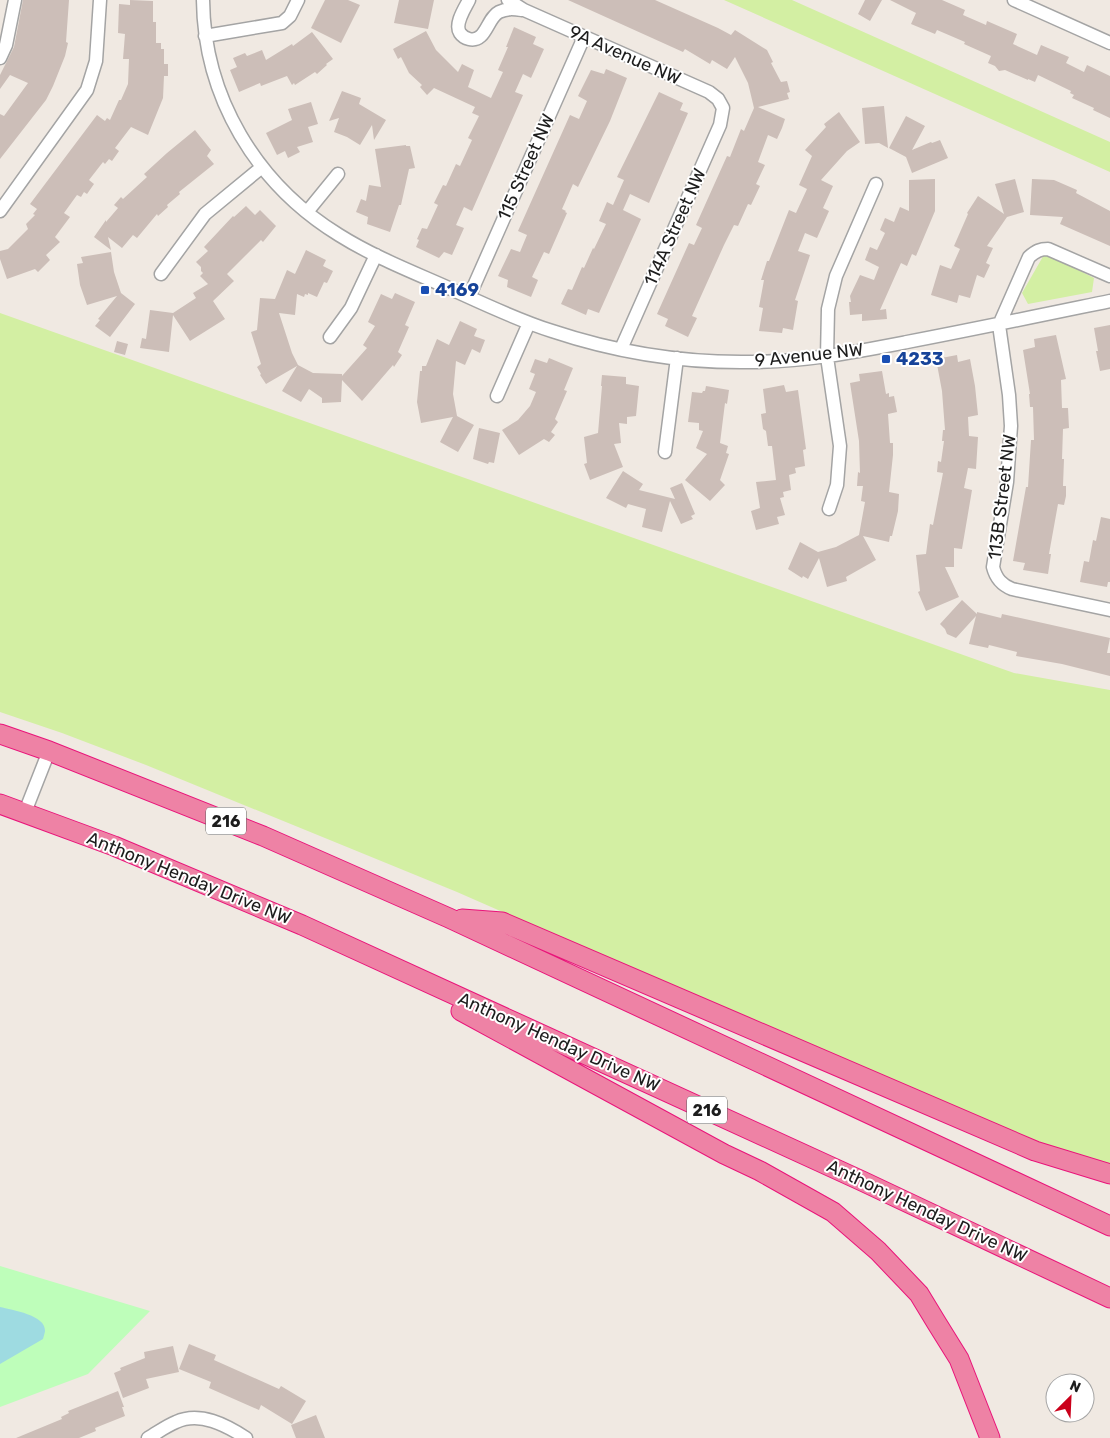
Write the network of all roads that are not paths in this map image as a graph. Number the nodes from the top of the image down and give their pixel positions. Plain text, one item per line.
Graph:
1 (15, 0) edge
2 (100, 0) edge
3 (203, 0) edge
4 (298, 0) edge
5 (469, 0) edge
6 (508, 0) edge
7 (1019, 1) edge
8 (524, 10) junction
9 (205, 36) junction
10 (584, 37) junction
11 (1110, 43) edge
12 (0, 58) edge
13 (722, 105) joint
14 (262, 167) junction
15 (338, 174) dead end
16 (876, 184) dead end
17 (0, 211) edge
18 (307, 212) junction
19 (376, 255) junction
20 (161, 274) dead end
21 (1110, 276) edge
22 (469, 297) junction
23 (1110, 301) edge
24 (529, 323) junction
25 (999, 325) junction
26 (330, 337) dead end
27 (622, 349) junction
28 (827, 357) junction
29 (677, 358) junction
30 (496, 396) dead end
31 (664, 452) dead end
32 (830, 509) dead end
33 (1110, 610) edge
34 (0, 734) edge
35 (49, 751) junction
36 (0, 804) edge
37 (25, 812) junction
38 (449, 918) junction
39 (302, 925) junction
40 (1110, 1174) edge
41 (1110, 1226) edge
42 (1110, 1298) edge
43 (148, 1438) edge
44 (246, 1438) edge
45 (990, 1438) edge

1 - 12 street
2 - 17 street
3 - 9 street, 9 Avenue NW
4 - 9 street
5 - 8 street, 9A Avenue NW
6 - 8 street, 9A Avenue NW
7 - 11 street
8 - 10 street, 9A Avenue NW
9 - 14 street, 9 Avenue NW
10 - 13 street, 9A Avenue NW
10 - 22 street, 115 Street NW
13 - 27 street, 114A Street NW
14 - 18 street, 9 Avenue NW
14 - 20 street
15 - 18 street
16 - 28 street
18 - 19 street, 9 Avenue NW
19 - 22 street, 9 Avenue NW
19 - 26 street
21 - 25 street
22 - 24 street, 9 Avenue NW
23 - 25 street, 9 Avenue NW
24 - 27 street, 9 Avenue NW
24 - 30 street
25 - 28 street, 9 Avenue NW
25 - 33 street, 113B Street NW
27 - 29 street, 9 Avenue NW
28 - 29 street, 9 Avenue NW
28 - 32 street
29 - 31 street
34 - 35 highway, 216
35 - 37 street
35 - 38 highway, 216
36 - 37 highway, Anthony Henday Drive NW / 216
37 - 39 highway, Anthony Henday Drive NW / 216
38 - 40 highway
38 - 41 highway, 216
39 - 42 highway, Anthony Henday Drive NW / 216
39 - 45 highway
43 - 44 street

